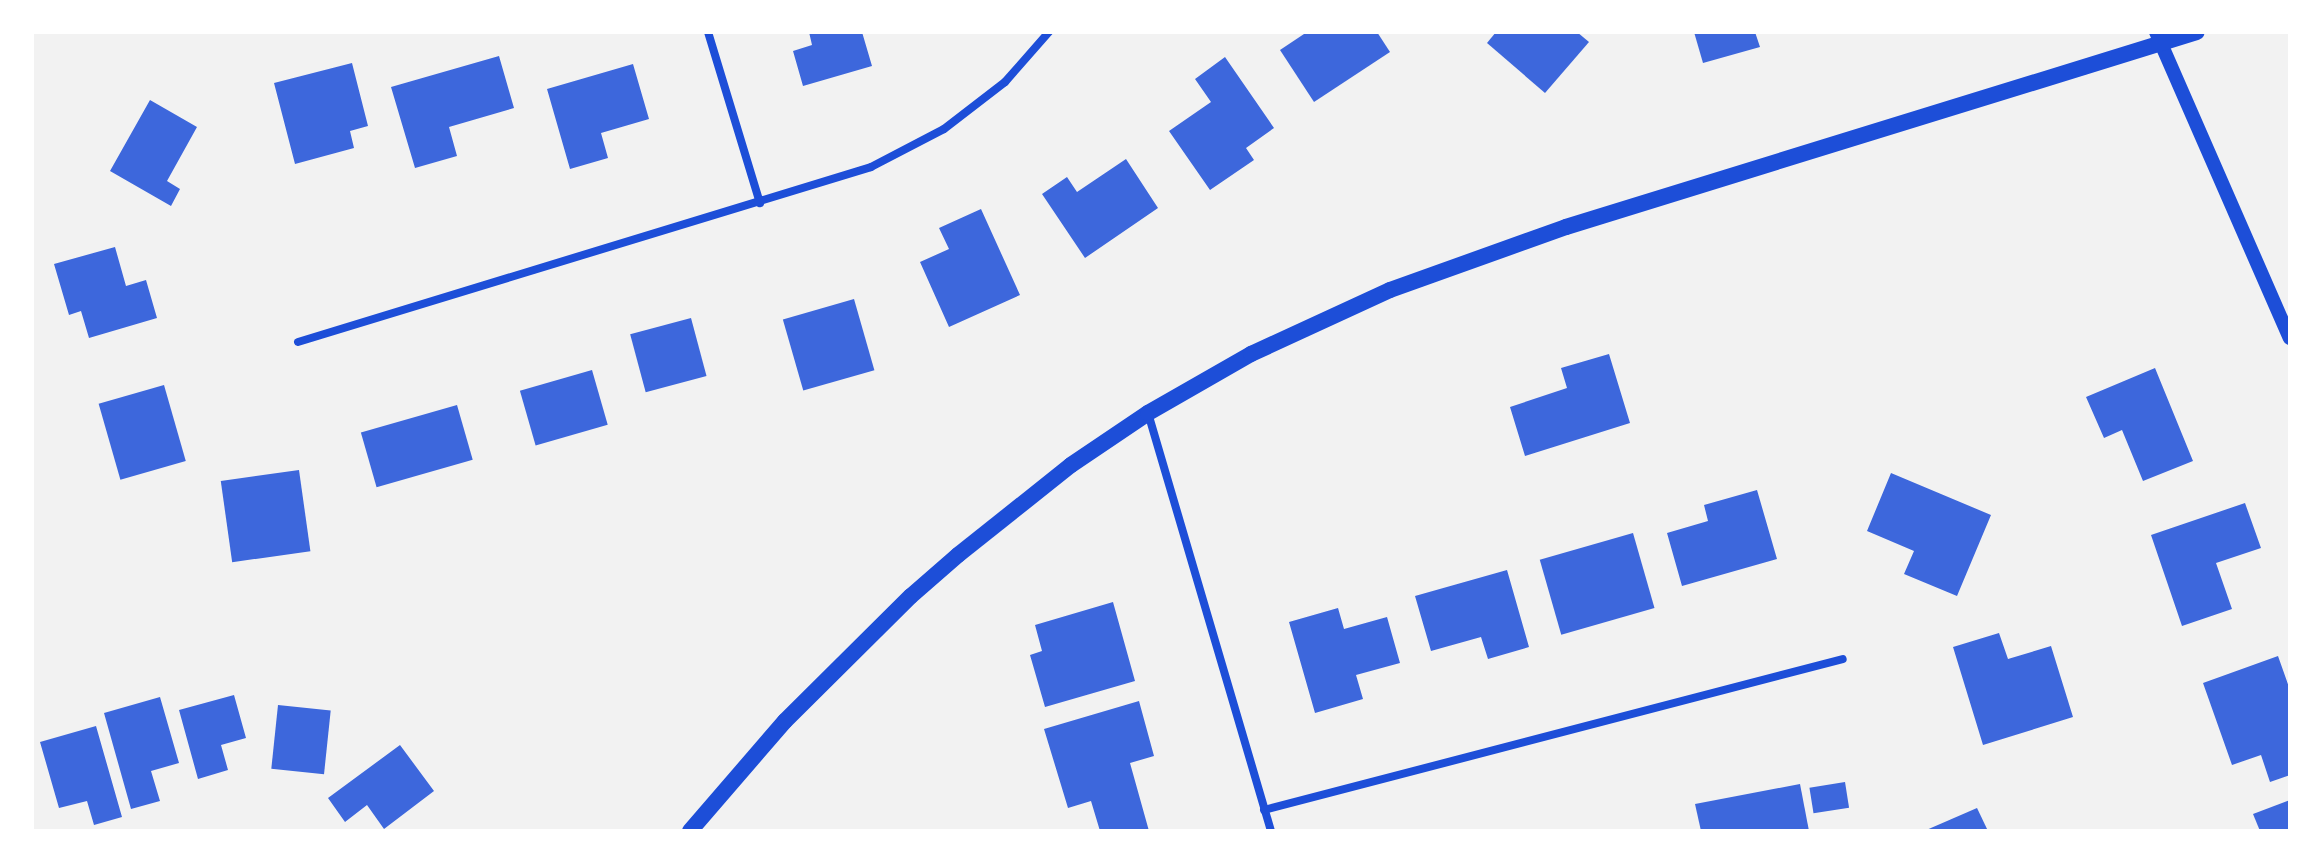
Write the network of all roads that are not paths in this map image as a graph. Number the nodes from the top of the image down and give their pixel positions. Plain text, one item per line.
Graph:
1 (708, 32) edge
2 (1049, 32) edge
3 (2197, 32) edge
4 (2159, 37) edge
5 (760, 203) junction
6 (2290, 338) edge
7 (298, 342) dead end
8 (1148, 413) junction
9 (1843, 659) dead end
10 (1264, 810) junction
11 (690, 831) edge
12 (1271, 831) edge

1 - 5 street
2 - 5 street
3 - 4 main road
4 - 6 street
4 - 8 main road
5 - 7 street
8 - 10 street
8 - 11 main road
9 - 10 street
10 - 12 street

